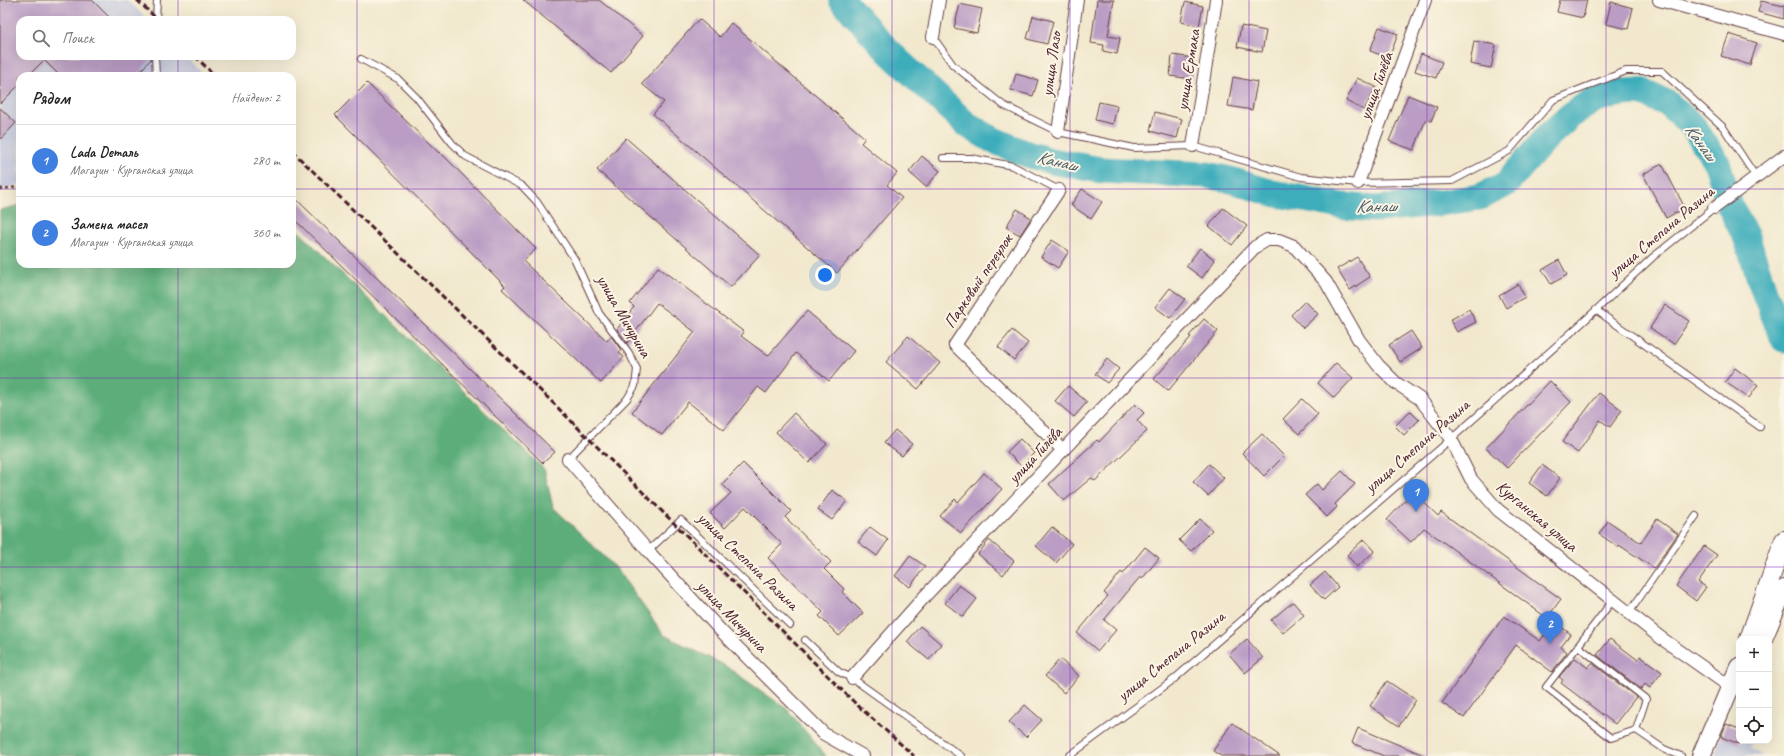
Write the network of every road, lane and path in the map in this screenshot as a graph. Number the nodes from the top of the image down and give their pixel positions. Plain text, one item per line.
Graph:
1 (157, 0) edge
2 (939, 0) edge
3 (1077, 0) edge
4 (1216, 0) edge
5 (1425, 0) edge
6 (1659, 0) edge
7 (156, 16) edge
8 (1784, 34) edge
9 (933, 37) joint
10 (361, 59) dead end
11 (155, 60) edge
12 (156, 72) edge
13 (1058, 132) junction
14 (1193, 146) junction
15 (1784, 156) edge
16 (943, 158) dead end
17 (1753, 179) junction
18 (1358, 183) junction
19 (16, 188) edge
20 (0, 190) edge
21 (1060, 190) joint
22 (1714, 208) joint
23 (1245, 258) joint
24 (1596, 310) junction
25 (1760, 428) dead end
26 (1451, 439) junction
27 (1063, 450) junction
28 (568, 459) joint
29 (1696, 516) dead end
30 (1784, 540) edge
31 (648, 551) junction
32 (1784, 589) edge
33 (1613, 600) junction
34 (1629, 613) junction
35 (790, 625) dead end
36 (1750, 636) edge
37 (1764, 636) edge
38 (805, 640) dead end
39 (1578, 646) junction
40 (1738, 672) edge
41 (852, 678) junction
42 (1735, 686) edge
43 (1636, 730) junction
44 (863, 756) edge
45 (961, 756) edge
46 (1069, 756) edge
47 (1681, 756) edge
48 (1701, 756) edge

1 - 7 lane
2 - 9 street
3 - 13 street, улица Лазо
4 - 14 street, улица Ермака
5 - 18 street, улица Гилёва
6 - 8 street
9 - 13 lane
10 - 28 lane, улица Мичурина
11 - 12 lane
13 - 14 lane
14 - 18 lane
15 - 17 street, улица Степана Разина
16 - 21 lane
17 - 18 lane
17 - 22 street, улица Степана Разина
19 - 20 path
21 - 27 street, Парковый переулок
22 - 24 lane, улица Степана Разина
23 - 26 street, Курганская улица
23 - 27 street, улица Гилёва
24 - 25 lane
24 - 26 lane, улица Степана Разина
26 - 33 street, Курганская улица
26 - 46 lane, улица Степана Разина
27 - 41 street, улица Гилёва
28 - 31 street, улица Мичурина
29 - 34 lane
30 - 36 main road
31 - 35 lane, улица Степана Разина
31 - 44 street, улица Мичурина
32 - 37 main road
33 - 34 street, Курганская улица
33 - 39 lane
34 - 42 street, Курганская улица
38 - 41 lane
39 - 43 lane
39 - 43 lane
40 - 42 main road
41 - 45 lane
42 - 48 main road
43 - 47 lane

